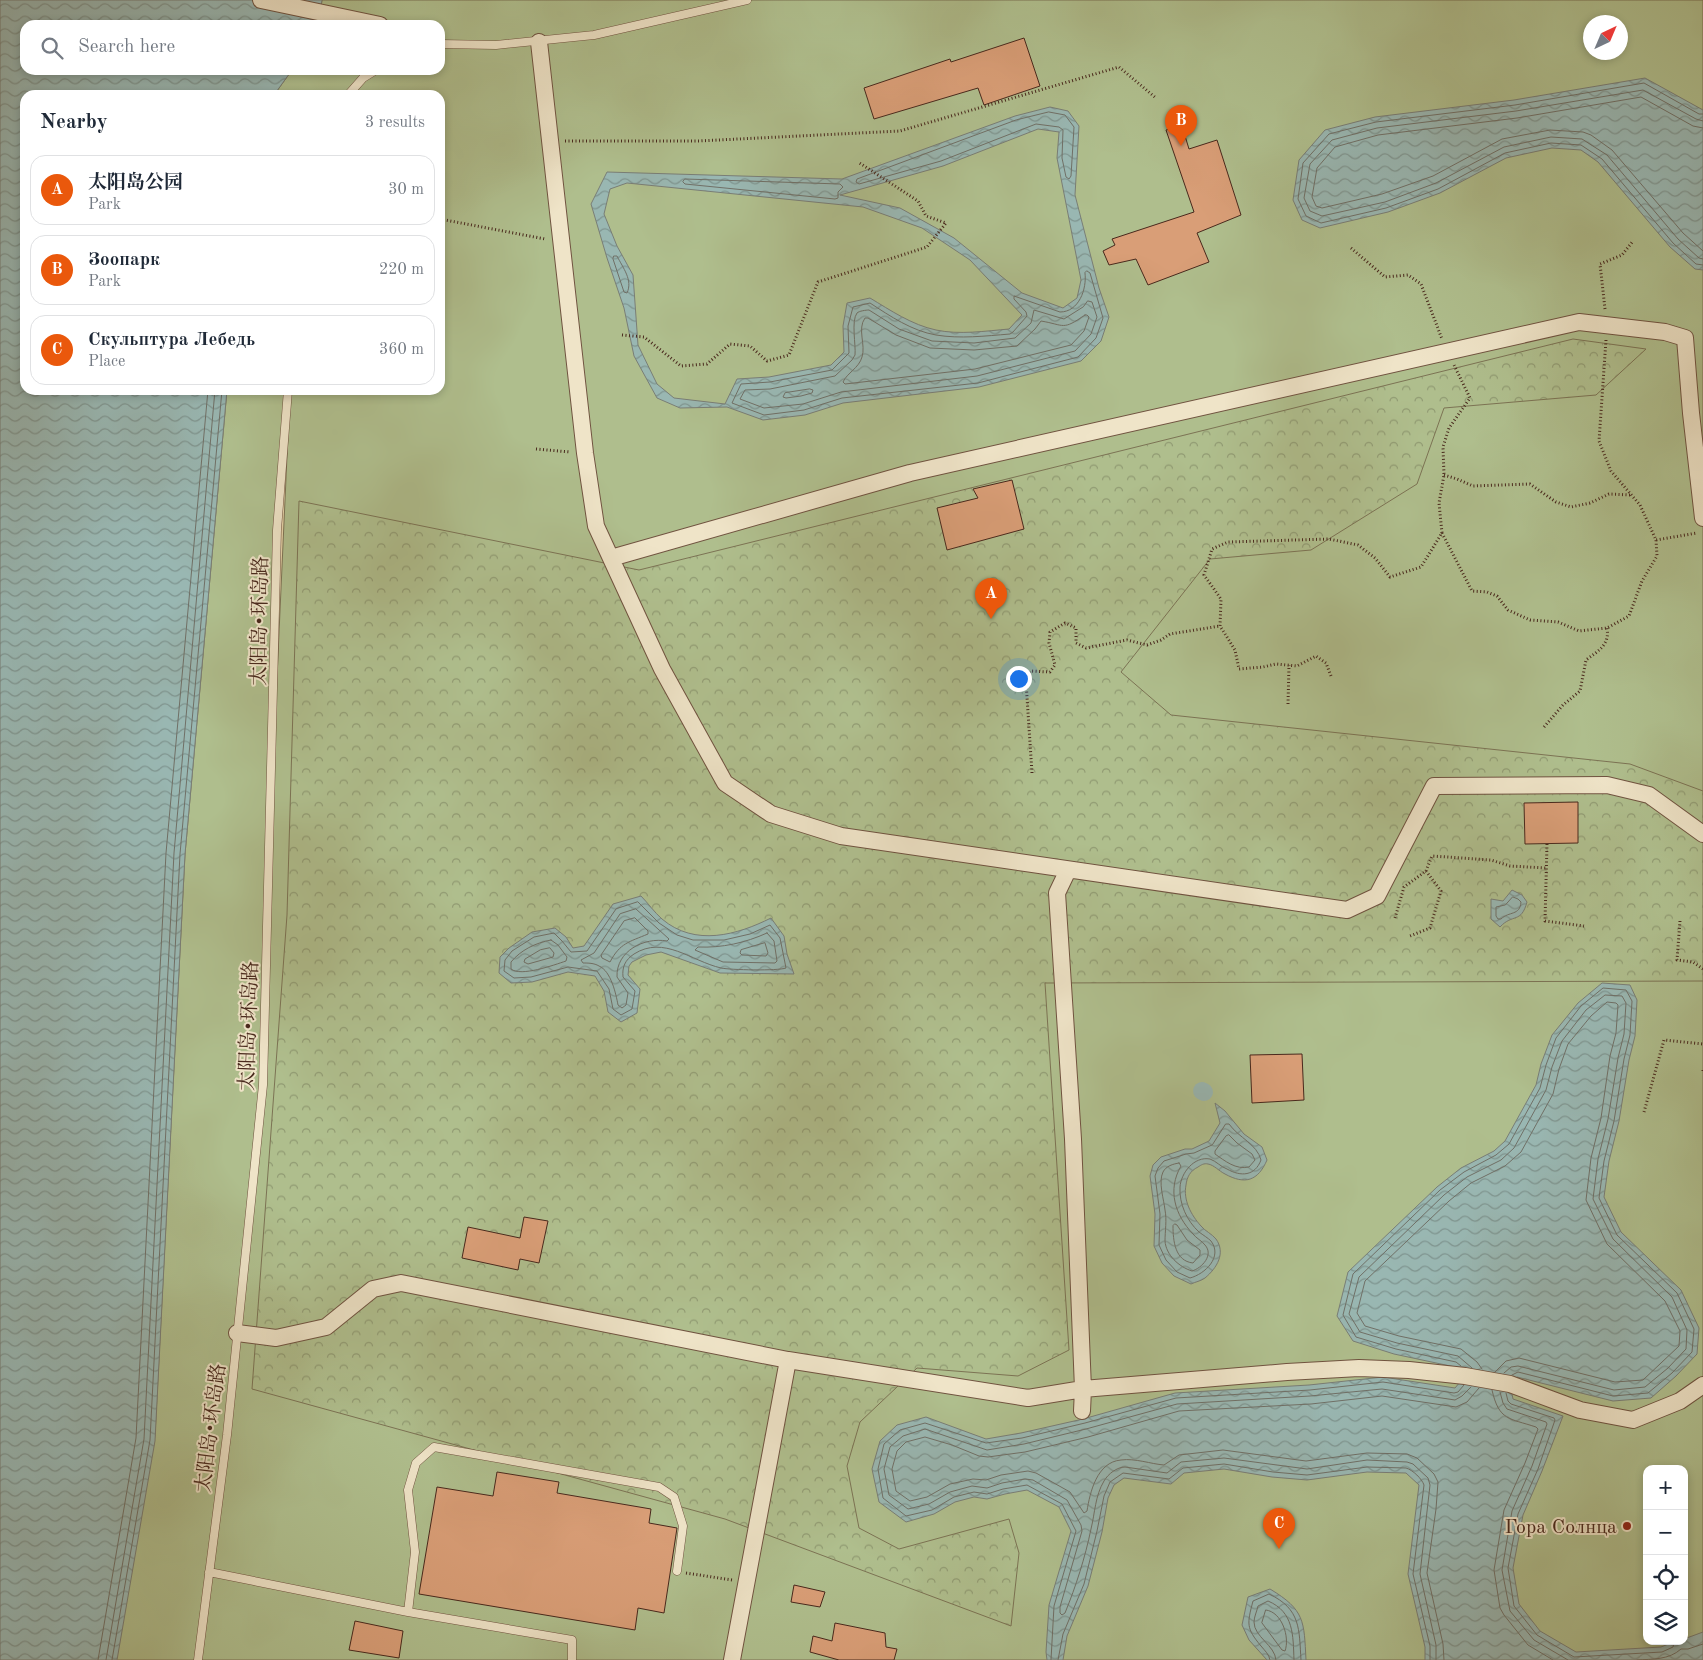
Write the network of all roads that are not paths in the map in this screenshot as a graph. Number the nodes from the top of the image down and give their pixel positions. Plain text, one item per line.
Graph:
1 (261, 0) edge
2 (747, 0) edge
3 (356, 20) edge
4 (539, 42) junction
5 (445, 44) edge
6 (368, 75) edge
7 (352, 90) edge
8 (288, 395) edge
9 (1703, 518) edge
10 (611, 558) junction
11 (1703, 834) edge
12 (1068, 870) junction
13 (237, 1333) junction
14 (788, 1360) junction
15 (1703, 1385) edge
16 (1083, 1388) junction
17 (1082, 1412) dead end
18 (676, 1571) road end
19 (209, 1572) junction
20 (408, 1612) junction
21 (198, 1660) edge
22 (572, 1660) edge
23 (732, 1660) edge

1 - 3 street
2 - 4 lane
4 - 5 lane
4 - 10 street
6 - 7 lane
8 - 13 lane, 太阳岛•环岛路
9 - 10 street
10 - 12 street
11 - 12 street
12 - 16 street
13 - 14 street
13 - 19 lane, 太阳岛•环岛路
14 - 16 street
14 - 23 street
15 - 16 street
16 - 17 street
18 - 20 lane
19 - 20 lane
19 - 21 lane, 太阳岛•环岛路
20 - 22 lane

